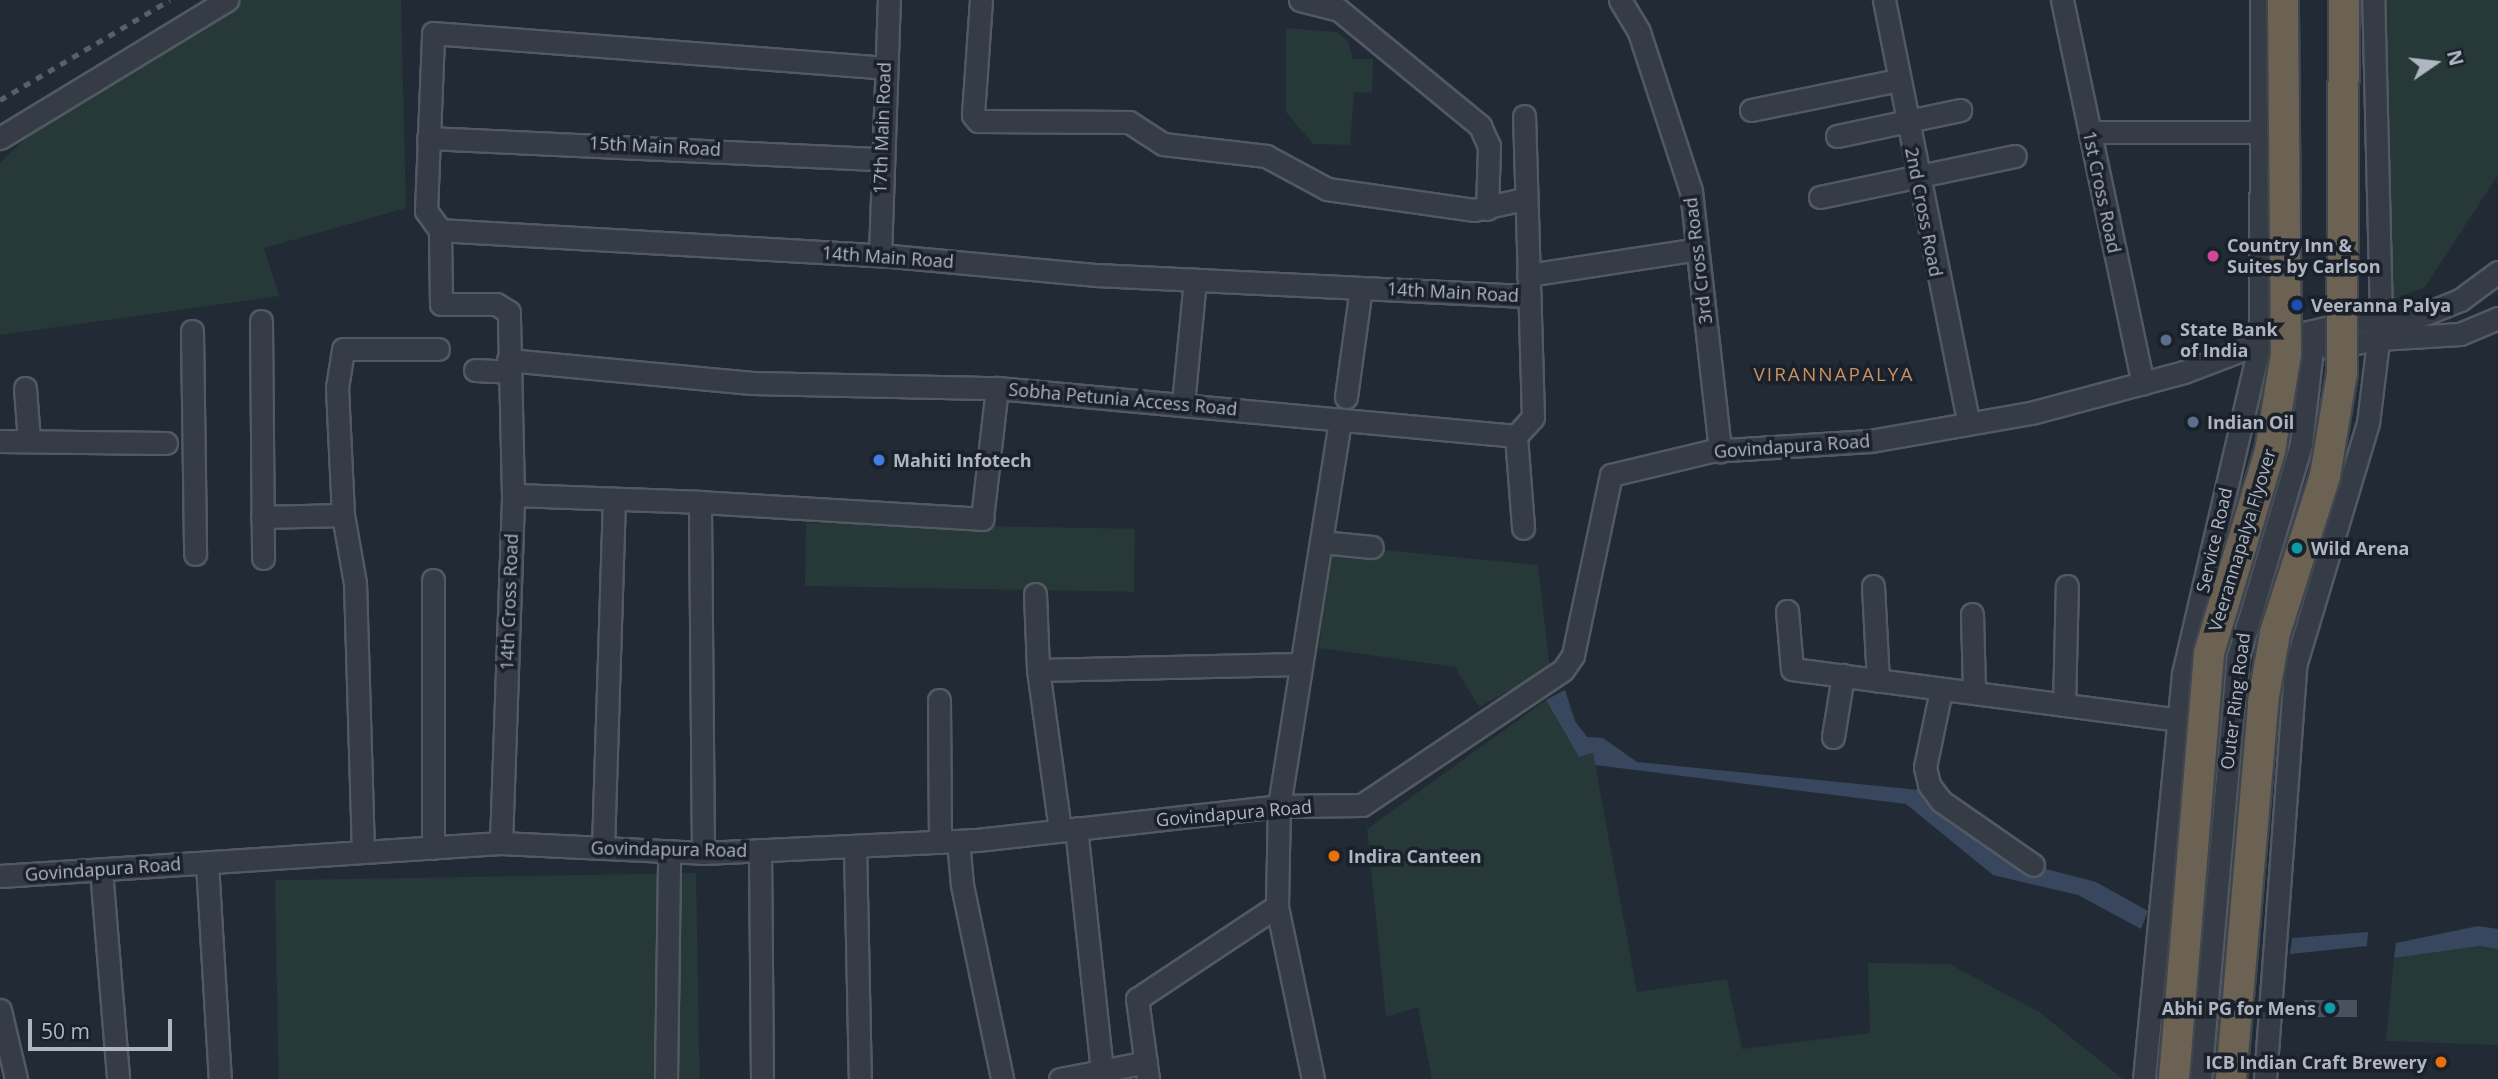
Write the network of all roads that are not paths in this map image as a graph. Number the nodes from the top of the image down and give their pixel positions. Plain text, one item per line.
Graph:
1 (227, 0) edge
2 (889, 0) edge
3 (981, 0) edge
4 (1300, 0) edge
5 (1620, 0) edge
6 (1884, 0) edge
7 (2062, 0) edge
8 (2261, 0) edge
9 (2283, 0) edge
10 (2359, 1) edge
11 (883, 68) junction
12 (1899, 80) junction
13 (1751, 110) dead end
14 (1960, 110) dead end
15 (1524, 117) dead end
16 (1906, 122) junction
17 (2090, 132) junction
18 (2261, 132) junction
19 (1837, 136) dead end
20 (0, 138) edge
21 (428, 138) junction
22 (2015, 156) dead end
23 (881, 159) junction
24 (1524, 172) junction
25 (1917, 176) junction
26 (1488, 180) junction
27 (1820, 197) dead end
28 (1524, 199) junction
29 (1487, 209) junction
30 (440, 230) junction
31 (1697, 249) junction
32 (880, 255) junction
33 (2498, 272) edge
34 (1195, 280) junction
35 (1528, 286) junction
36 (1361, 288) junction
37 (2498, 318) edge
38 (261, 321) dead end
39 (2379, 328) junction
40 (192, 331) dead end
41 (2314, 342) junction
42 (439, 349) dead end
43 (2258, 353) junction
44 (509, 366) junction
45 (475, 370) dead end
46 (2143, 384) junction
47 (25, 388) dead end
48 (997, 388) junction
49 (1346, 397) dead end
50 (1183, 404) junction
51 (1340, 420) junction
52 (1968, 422) junction
53 (1516, 436) junction
54 (29, 440) junction
55 (0, 441) edge
56 (166, 443) dead end
57 (1720, 450) junction
58 (513, 495) junction
59 (614, 499) junction
60 (700, 502) junction
61 (343, 515) junction
62 (262, 517) junction
63 (1523, 528) dead end
64 (1321, 542) junction
65 (1371, 547) dead end
66 (195, 554) dead end
67 (262, 558) dead end
68 (433, 580) dead end
69 (1873, 586) dead end
70 (2067, 586) dead end
71 (1035, 594) dead end
72 (1787, 611) dead end
73 (1972, 614) dead end
74 (1300, 664) junction
75 (1038, 670) junction
76 (1843, 675) junction
77 (1878, 681) junction
78 (1941, 690) junction
79 (1974, 693) junction
80 (939, 700) dead end
81 (2064, 705) junction
82 (2178, 720) junction
83 (1833, 737) dead end
84 (1279, 806) junction
85 (1068, 829) junction
86 (949, 841) junction
87 (501, 843) junction
88 (855, 846) junction
89 (433, 848) junction
90 (603, 848) junction
91 (760, 850) junction
92 (669, 851) junction
93 (363, 852) junction
94 (703, 853) junction
95 (207, 863) junction
96 (2033, 865) dead end
97 (101, 870) junction
98 (0, 876) edge
99 (1277, 906) junction
100 (0, 1010) edge
101 (5, 1054) edge
102 (1102, 1071) junction
103 (1147, 1071) edge
104 (16, 1079) edge
105 (118, 1079) edge
106 (220, 1079) edge
107 (666, 1079) edge
108 (762, 1079) edge
109 (860, 1079) edge
110 (1003, 1079) edge
111 (1060, 1079) edge
112 (1313, 1079) edge
113 (2144, 1079) edge
114 (2174, 1079) edge
115 (2200, 1079) edge
116 (2231, 1079) edge
117 (2265, 1079) edge

1 - 20 street
2 - 11 street, 17th Main Road
3 - 29 street
4 - 26 street
5 - 31 street, 3rd Cross Road
6 - 12 street, 2nd Cross Road
7 - 17 street, 1st Cross Road
8 - 18 street, Service Road
9 - 114 highway, Veerannapalya Flyover, bridge
10 - 39 street
10 - 116 highway, bridge
11 - 21 street
11 - 23 street, 17th Main Road
12 - 13 street
12 - 16 street, 2nd Cross Road
14 - 16 street
15 - 24 street
16 - 19 street
16 - 25 street, 2nd Cross Road
17 - 18 street
17 - 46 street, 1st Cross Road
18 - 43 street, Service Road
21 - 23 street, 15th Main Road
21 - 30 street
22 - 25 street
23 - 32 street, 17th Main Road
24 - 26 street
24 - 28 street
25 - 27 street
25 - 52 street, 2nd Cross Road
26 - 29 street
28 - 29 street
28 - 35 street
30 - 32 street, 14th Main Road
30 - 44 street
31 - 35 street, 14th Main Road
31 - 57 street, 3rd Cross Road
32 - 34 street, 14th Main Road
33 - 39 street
34 - 36 street, 14th Main Road
34 - 50 street
35 - 36 street, 14th Main Road
35 - 53 street
36 - 49 street
37 - 39 street
38 - 62 street
39 - 41 street
39 - 117 street
40 - 66 street
41 - 43 street
41 - 115 street, Outer Ring Road
42 - 61 street
43 - 46 street, Govindapura Road
43 - 82 street, Service Road
44 - 45 street
44 - 48 street
44 - 58 street, 14th Cross Road
46 - 52 street, Govindapura Road
47 - 54 street
48 - 50 street, Sobha Petunia Access Road
48 - 60 street, Sobha Petunia Access Road
50 - 51 street, Sobha Petunia Access Road
51 - 53 street, Sobha Petunia Access Road
51 - 64 street
52 - 57 street, Govindapura Road
53 - 63 street
54 - 55 street
54 - 56 street
57 - 84 street, Govindapura Road
58 - 59 street
58 - 87 street, 14th Cross Road
59 - 60 street
59 - 90 street
60 - 94 street
61 - 62 street
61 - 93 street
62 - 67 street
64 - 65 street
64 - 74 street
68 - 89 street
69 - 77 street
70 - 81 street
71 - 75 street
72 - 76 street
73 - 79 street
74 - 75 street
74 - 84 street
75 - 85 street
76 - 77 street
76 - 83 street
77 - 78 street
78 - 79 street
78 - 96 street
79 - 81 street
80 - 86 street
81 - 82 street
82 - 113 street, Service Road
84 - 85 street, Govindapura Road
84 - 99 street
85 - 86 street, Govindapura Road
85 - 102 street
86 - 88 street, Govindapura Road
86 - 110 street
87 - 89 street, Govindapura Road
87 - 90 street, Govindapura Road
88 - 91 street, Govindapura Road
88 - 109 street
89 - 93 street, Govindapura Road
90 - 92 street, Govindapura Road
91 - 94 street, Govindapura Road
91 - 108 street
92 - 94 street, Govindapura Road
92 - 107 street
93 - 95 street, Govindapura Road
95 - 97 street, Govindapura Road
95 - 106 street
97 - 98 street, Govindapura Road
97 - 105 street
99 - 103 street
99 - 112 street
100 - 101 street
101 - 104 street
102 - 103 street
102 - 111 street

